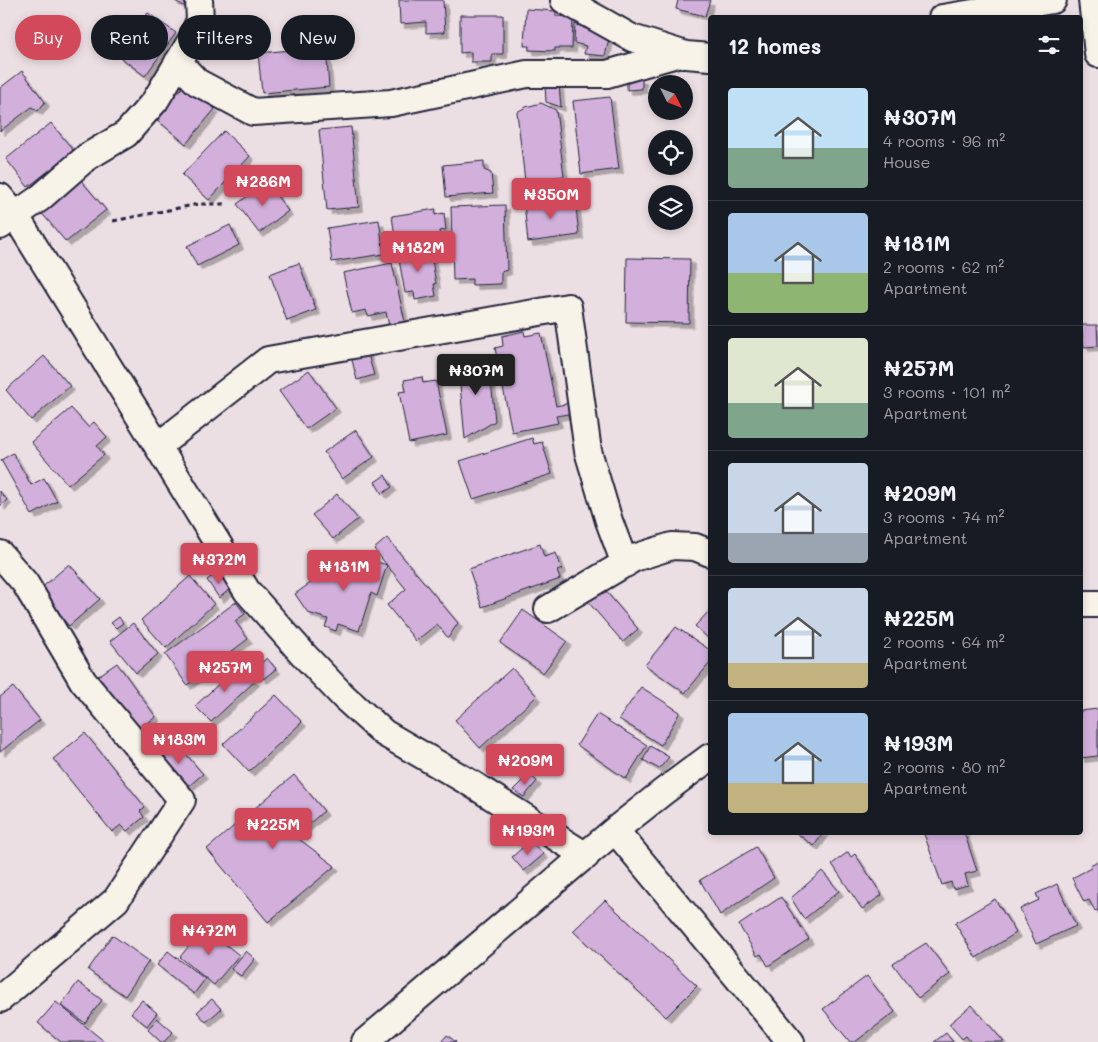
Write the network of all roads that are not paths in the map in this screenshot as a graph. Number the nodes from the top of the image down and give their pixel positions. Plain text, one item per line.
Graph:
1 (199, 0) edge
2 (564, 0) edge
3 (1053, 0) edge
4 (1092, 0) edge
5 (960, 15) edge
6 (1097, 41) edge
7 (680, 53) junction
8 (708, 57) edge
9 (178, 62) junction
10 (5, 213) edge
11 (158, 446) junction
12 (708, 552) edge
13 (0, 554) edge
14 (625, 564) junction
15 (1083, 604) edge
16 (1098, 604) edge
17 (548, 609) dead end
18 (708, 758) edge
19 (616, 830) junction
20 (586, 856) junction
21 (2, 994) edge
22 (787, 1041) edge
23 (365, 1042) edge

1 - 9 street
2 - 7 street
3 - 5 street
4 - 6 street
7 - 8 street
7 - 9 street
9 - 10 street
10 - 11 street
11 - 14 street
11 - 20 street
12 - 14 street
13 - 21 street
14 - 17 street
15 - 16 street
18 - 19 street
19 - 20 street
19 - 22 street
20 - 23 street

